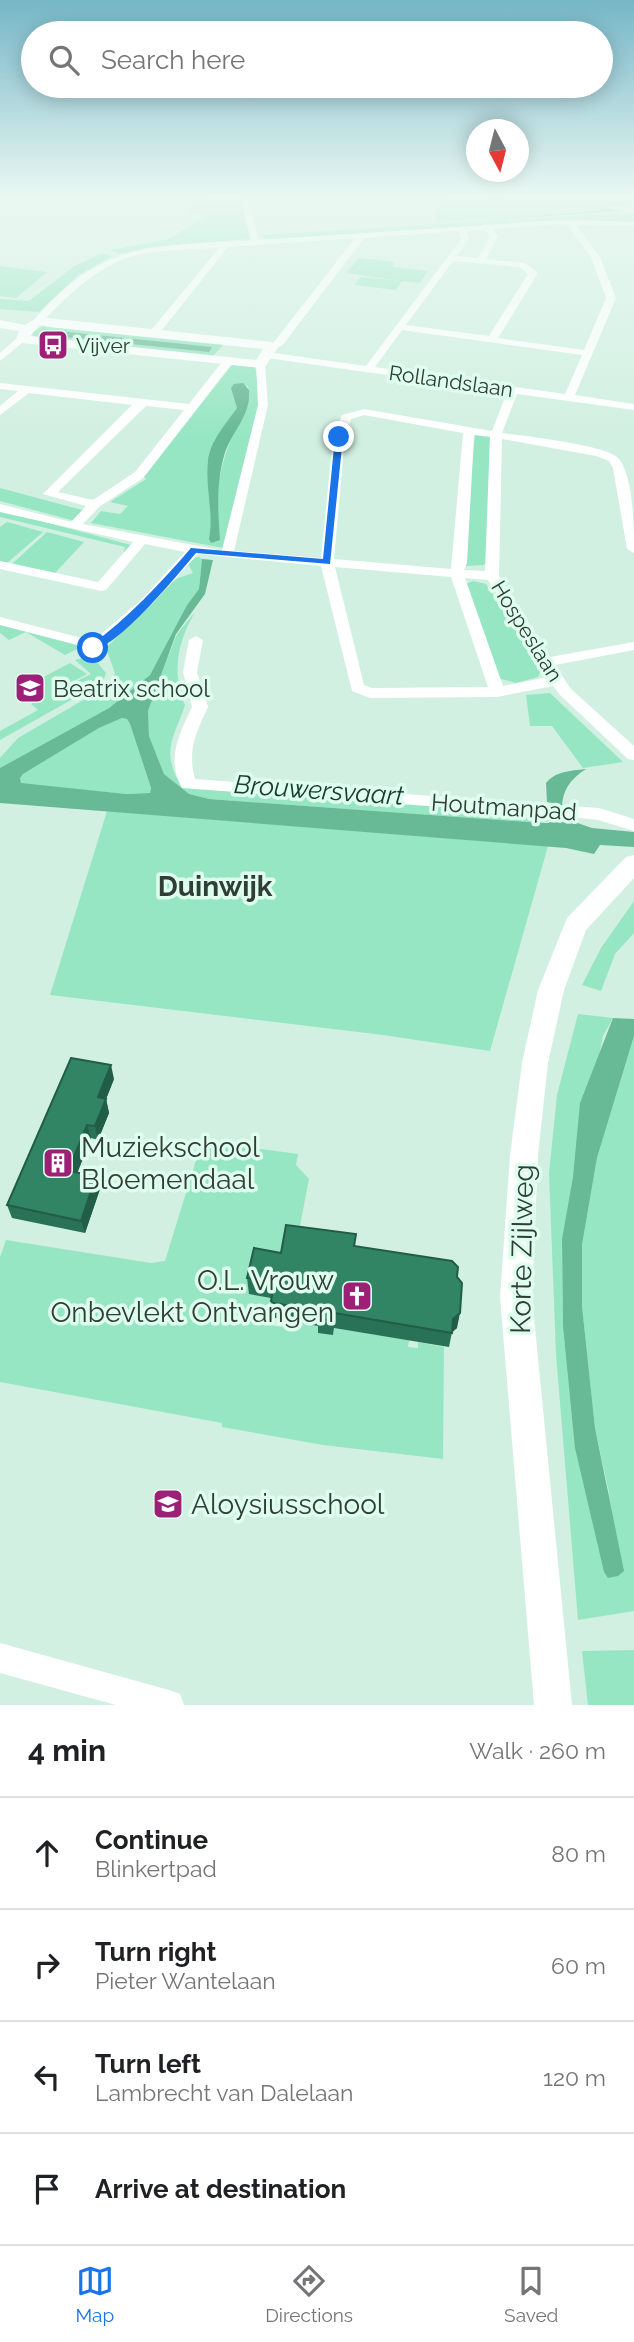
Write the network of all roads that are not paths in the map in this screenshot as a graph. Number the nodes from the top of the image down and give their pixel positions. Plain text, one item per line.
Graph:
1 (86, 278) edge
2 (200, 278) edge
3 (329, 278) edge
4 (438, 278) edge
5 (530, 278) edge
6 (606, 278) edge
7 (0, 324) edge
8 (400, 327) junction
9 (29, 330) junction
10 (153, 334) junction
11 (492, 340) junction
12 (587, 353) junction
13 (266, 355) junction
14 (0, 358) edge
15 (229, 360) junction
16 (369, 370) junction
17 (0, 386) edge
18 (27, 389) junction
19 (513, 390) junction
20 (569, 398) junction
21 (146, 402) junction
22 (634, 407) edge
23 (191, 408) junction
24 (0, 412) edge
25 (469, 429) junction
26 (496, 434) junction
27 (94, 505) junction
28 (0, 508) edge
29 (74, 526) junction
30 (142, 540) junction
31 (194, 550) junction
32 (634, 550) edge
33 (228, 555) junction
34 (327, 562) junction
35 (0, 565) edge
36 (456, 572) junction
37 (492, 576) junction
38 (0, 621) edge
39 (197, 640) dead end
40 (634, 646) edge
41 (547, 662) junction
42 (558, 680) junction
43 (497, 692) junction
44 (634, 755) edge
45 (634, 825) edge
46 (634, 863) edge
47 (0, 1658) edge
48 (169, 1705) edge
49 (553, 1705) edge

1 - 9 street
2 - 10 street
3 - 13 street
4 - 8 street
5 - 11 street
6 - 12 street
7 - 9 street
8 - 11 street
8 - 16 street
9 - 10 street, Rollandslaan
9 - 14 street
9 - 15 street, Rollandslaan
10 - 13 street, Rollandslaan
11 - 12 street
12 - 20 street
13 - 15 street, Rollandslaan
13 - 16 street, Rollandslaan
13 - 33 street
15 - 23 street
16 - 19 street, Rollandslaan
17 - 18 street
18 - 21 street
18 - 24 street
19 - 20 street, Rollandslaan
19 - 26 street, Hospeslaan
20 - 22 street, Rollandslaan
21 - 23 street
21 - 27 street
23 - 27 street
25 - 26 street
25 - 34 street
25 - 36 street, Hospeslaan
26 - 32 street
26 - 37 street, Hospeslaan
27 - 29 street
28 - 29 street
29 - 30 street
30 - 31 street
30 - 35 street
31 - 33 street
31 - 38 street
33 - 34 street
34 - 36 street
34 - 43 street
36 - 37 street
36 - 43 street, Hospeslaan
37 - 41 street, Hospeslaan
39 - 45 street, Houtmanpad
40 - 41 street
41 - 42 street, Hospeslaan
42 - 43 street
42 - 44 street, Hospeslaan
46 - 49 street, Korte Zijlweg
47 - 48 street

